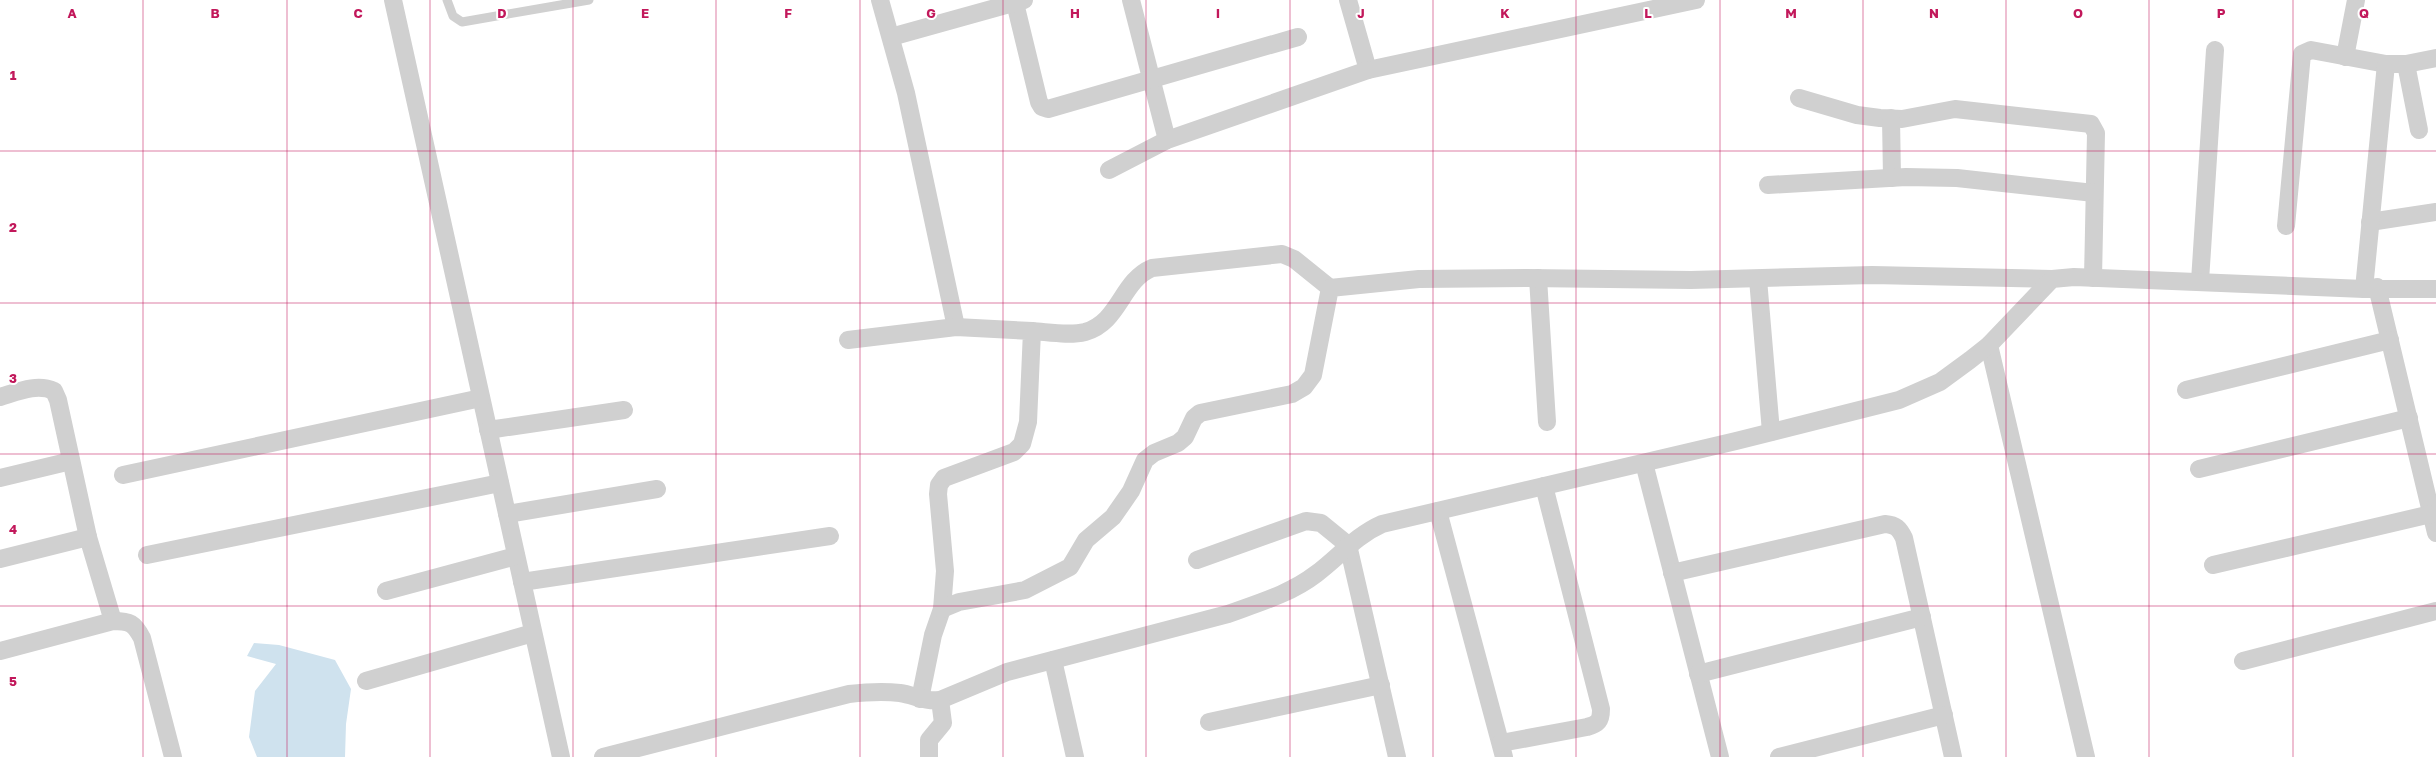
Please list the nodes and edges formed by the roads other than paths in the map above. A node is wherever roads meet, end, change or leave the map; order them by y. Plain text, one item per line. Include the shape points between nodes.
1 (393, 0) edge
2 (447, 0) edge
3 (589, 0) edge
4 (880, 0) edge
5 (1131, 0) edge
6 (1348, 0) edge
7 (1696, 0) edge
8 (2356, 0) edge
9 (1019, 1) edge
10 (551, 3) edge
11 (891, 37) junction
12 (1298, 37) dead end
13 (2215, 50) dead end
14 (2345, 57) junction
15 (2436, 58) edge
16 (2386, 64) junction
17 (2406, 64) junction
18 (1368, 70) junction
19 (1151, 78) junction
20 (1799, 98) dead end
21 (1891, 118) junction
22 (2419, 130) dead end
23 (1167, 140) junction
24 (1108, 170) dead end
25 (1892, 178) junction
26 (1768, 185) dead end
27 (2094, 193) junction
28 (2436, 212) edge
29 (2370, 222) junction
30 (2286, 226) dead end
31 (1538, 278) junction
32 (1758, 278) junction
33 (2093, 278) junction
34 (2052, 279) junction
35 (2200, 282) junction
36 (1330, 288) junction
37 (2371, 288) junction
38 (2436, 289) edge
39 (956, 327) junction
40 (1032, 331) junction
41 (848, 340) dead end
42 (2390, 340) junction
43 (1988, 345) junction
44 (2186, 390) dead end
45 (0, 397) edge
46 (481, 398) junction
47 (624, 410) dead end
48 (2409, 418) junction
49 (1547, 422) dead end
50 (488, 430) junction
51 (1771, 432) junction
52 (71, 461) junction
53 (1644, 463) junction
54 (2199, 469) dead end
55 (123, 475) dead end
56 (0, 478) edge
57 (500, 483) junction
58 (1544, 486) junction
59 (657, 489) dead end
60 (1438, 511) junction
61 (507, 514) junction
62 (2431, 514) junction
63 (2436, 533) edge
64 (830, 536) dead end
65 (88, 537) junction
66 (1348, 545) junction
67 (147, 555) dead end
68 (516, 556) junction
69 (0, 559) edge
70 (1197, 560) dead end
71 (2213, 565) dead end
72 (1672, 573) junction
73 (522, 582) junction
74 (386, 591) dead end
75 (942, 609) junction
76 (2436, 611) edge
77 (1922, 617) junction
78 (113, 621) junction
79 (533, 634) junction
80 (0, 651) edge
81 (1053, 660) junction
82 (2243, 661) dead end
83 (1698, 674) junction
84 (366, 681) dead end
85 (1381, 685) junction
86 (920, 699) junction
87 (940, 700) junction
88 (1944, 716) junction
89 (1209, 722) dead end
90 (1502, 750) edge
91 (641, 752) edge
92 (172, 757) edge
93 (561, 757) edge
94 (603, 757) edge
95 (929, 757) edge
96 (1076, 757) edge
97 (1397, 757) edge
98 (1720, 757) edge
99 (1779, 757) edge
100 (1953, 757) edge
101 (2086, 757) edge

1 - 46 street
2 - 10 lane via 453,16 462,22
3 - 10 lane
4 - 11 street
5 - 19 street
6 - 18 street
7 - 18 street
8 - 14 street
9 - 11 street
9 - 19 street via 1042,107 1056,107
11 - 39 street via 906,93
12 - 19 street
13 - 35 street
14 - 16 street
14 - 30 street via 2311,50 2302,54
15 - 17 street
16 - 17 street
16 - 29 street
17 - 22 street
18 - 23 street
19 - 23 street
20 - 21 street via 1857,115
21 - 25 street
21 - 27 street via 1902,119 1955,109 2090,124 2096,133
23 - 24 street
25 - 26 street
25 - 27 street via 1957,178
27 - 33 street
28 - 29 street
29 - 37 street
31 - 32 street
31 - 36 street via 1419,279
31 - 49 street
32 - 34 street via 1872,275
32 - 51 street
33 - 34 street
33 - 35 street
34 - 43 street
35 - 37 street
36 - 40 street via 1294,259 1282,254 1152,268 1133,280 1110,317 1099,326 1084,332
36 - 75 street via 1312,375 1304,387 1292,394 1200,413 1194,418 1185,437 1178,443 1154,453 1145,460 1131,491 1113,517 1086,540 1070,567 1025,590 959,602
37 - 38 street
37 - 42 street
39 - 40 street
39 - 41 street
40 - 75 street via 1028,422 1022,444 1014,452 944,478 939,485 945,572
42 - 44 street
42 - 48 street
43 - 51 street via 1940,382 1899,400
43 - 101 street
45 - 52 street via 35,388 46,387 54,391
46 - 50 street
46 - 55 street
47 - 50 street
48 - 54 street
48 - 62 street
50 - 57 street
51 - 53 street
52 - 56 street
52 - 65 street
53 - 58 street
53 - 72 street
57 - 61 street
57 - 67 street
58 - 60 street
58 - 90 street via 1601,709 1601,718 1597,724
59 - 61 street
60 - 66 street via 1382,524 1366,531
60 - 90 street
61 - 68 street
62 - 63 street
62 - 71 street
64 - 73 street
65 - 69 street
65 - 78 street
66 - 70 street via 1321,523 1306,521
66 - 81 street via 1316,574 1292,590 1228,614
66 - 85 street
68 - 73 street
68 - 74 street
72 - 77 street via 1885,524 1894,525 1904,538
72 - 83 street
73 - 79 street
75 - 86 street via 933,635
76 - 82 street
77 - 83 street
77 - 88 street
78 - 80 street
78 - 92 street via 135,625 142,638
79 - 84 street
79 - 93 street
81 - 87 street via 1007,672
81 - 96 street
83 - 98 street
85 - 89 street
85 - 97 street
86 - 87 street
86 - 91 street via 901,693 877,691 849,694
87 - 95 street via 943,723 929,740
88 - 99 street
88 - 100 street
91 - 94 street

